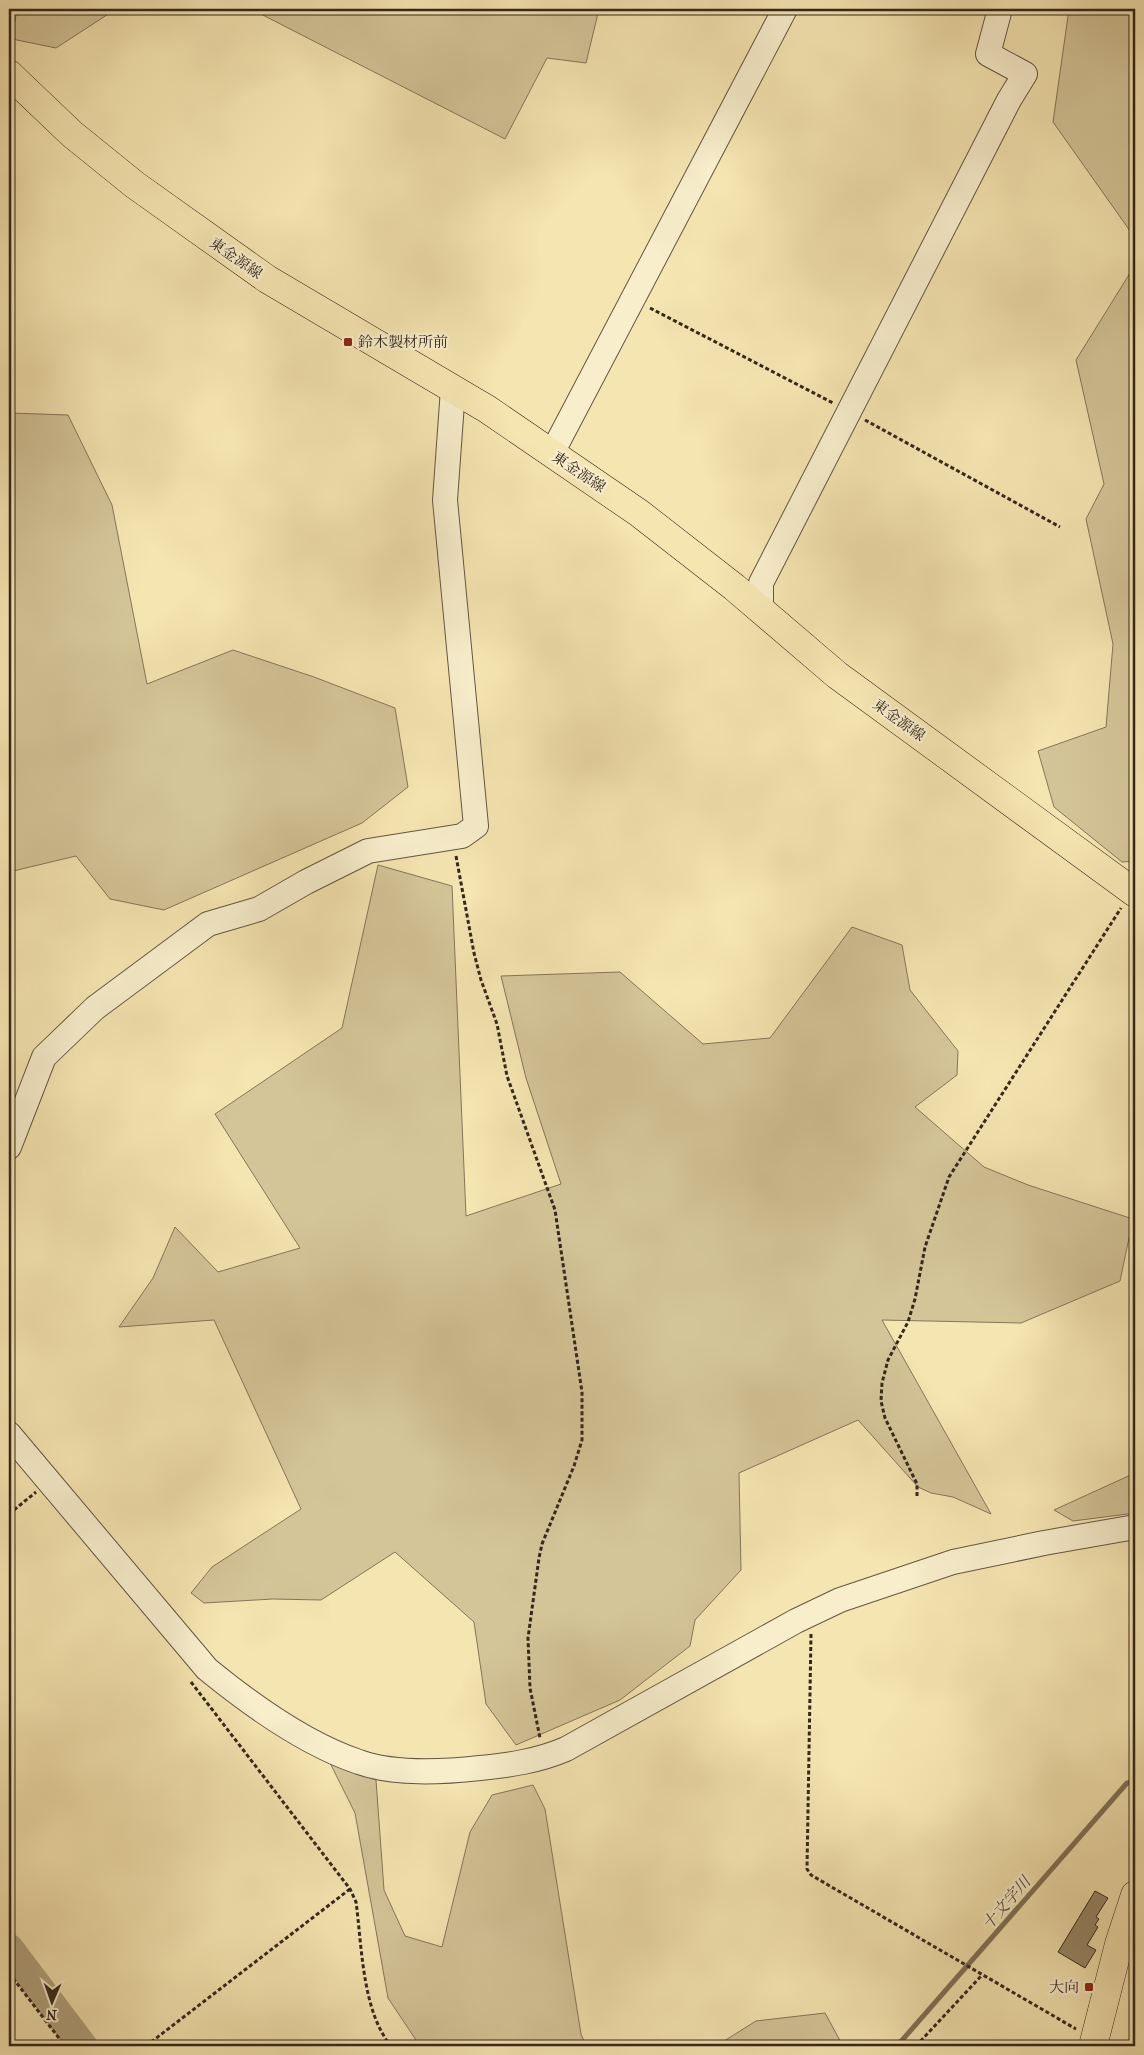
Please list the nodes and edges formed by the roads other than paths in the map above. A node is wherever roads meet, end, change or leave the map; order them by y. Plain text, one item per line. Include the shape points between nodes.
1 (785, 9) edge
2 (1000, 9) edge
3 (9, 74) edge
4 (453, 389) junction
5 (552, 453) junction
6 (761, 610) junction
7 (1133, 892) edge
8 (9, 1147) edge
9 (9, 1434) edge
10 (1135, 1528) edge
11 (1135, 1895) edge
12 (1094, 2041) edge

1 - 5 street
2 - 6 street via 988,54 1025,74 761,583
3 - 4 main road, 東金源線 via 72,134 135,185 267,279
4 - 5 main road, 東金源線
4 - 8 street via 445,500 476,826 462,836 368,851 259,909 208,924 95,1008 44,1057
5 - 6 main road, 東金源線 via 639,513
6 - 7 main road, 東金源線 via 837,675
9 - 10 street via 207,1669 236,1693 326,1748 360,1763 392,1769 452,1771 544,1759 840,1600 954,1562
11 - 12 main road

